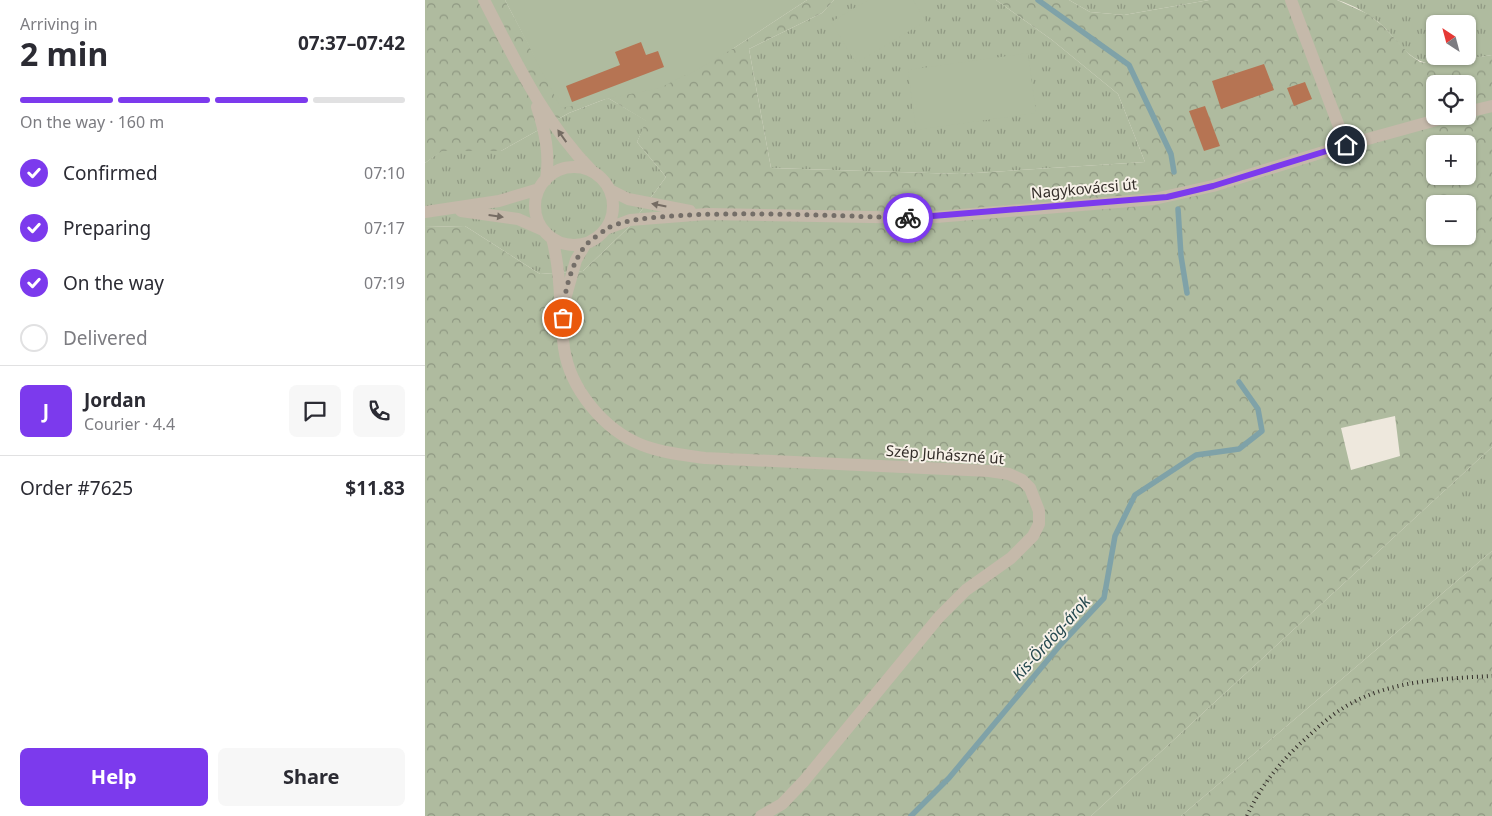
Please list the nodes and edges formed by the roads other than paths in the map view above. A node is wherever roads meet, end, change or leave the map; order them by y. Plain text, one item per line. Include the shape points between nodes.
1 (484, 0) edge
2 (1291, 0) edge
3 (533, 94) junction
4 (1492, 106) edge
5 (1476, 110) edge
6 (1426, 123) edge
7 (1346, 145) junction
8 (594, 173) junction
9 (542, 184) junction
10 (610, 190) junction
11 (448, 210) junction
12 (425, 212) edge
13 (707, 214) junction
14 (606, 229) junction
15 (548, 234) junction
16 (586, 243) junction
17 (563, 306) junction
18 (761, 816) edge

1 - 3 street
2 - 7 street
8 -> 3 street via 574,153
3 - 9 street via 545,131 549,159
4 - 5 street
6 - 7 street, Nagykovácsi út
7 - 13 street, Nagykovácsi út via 1213,186 1154,199 925,218
8 - 9 street via 576,167 564,169
8 - 10 street
9 - 11 street via 499,201
9 - 15 street via 535,205 537,218
13 -> 10 street, Nagykovácsi út via 628,199
10 - 14 street via 612,215
11 - 12 street
11 -> 15 street via 518,219
13 - 14 street, Nagykovácsi út via 631,220
14 - 16 street
15 - 16 street via 566,244
15 - 17 street, Szép Juhászné út via 558,262
16 - 17 street, Szép Juhászné út via 576,260
17 - 18 street, Szép Juhászné út via 564,350 576,384 600,416 620,433 642,445 705,458 996,472 1022,480 1035,498 1039,524 1028,542 951,604 804,781 782,804

